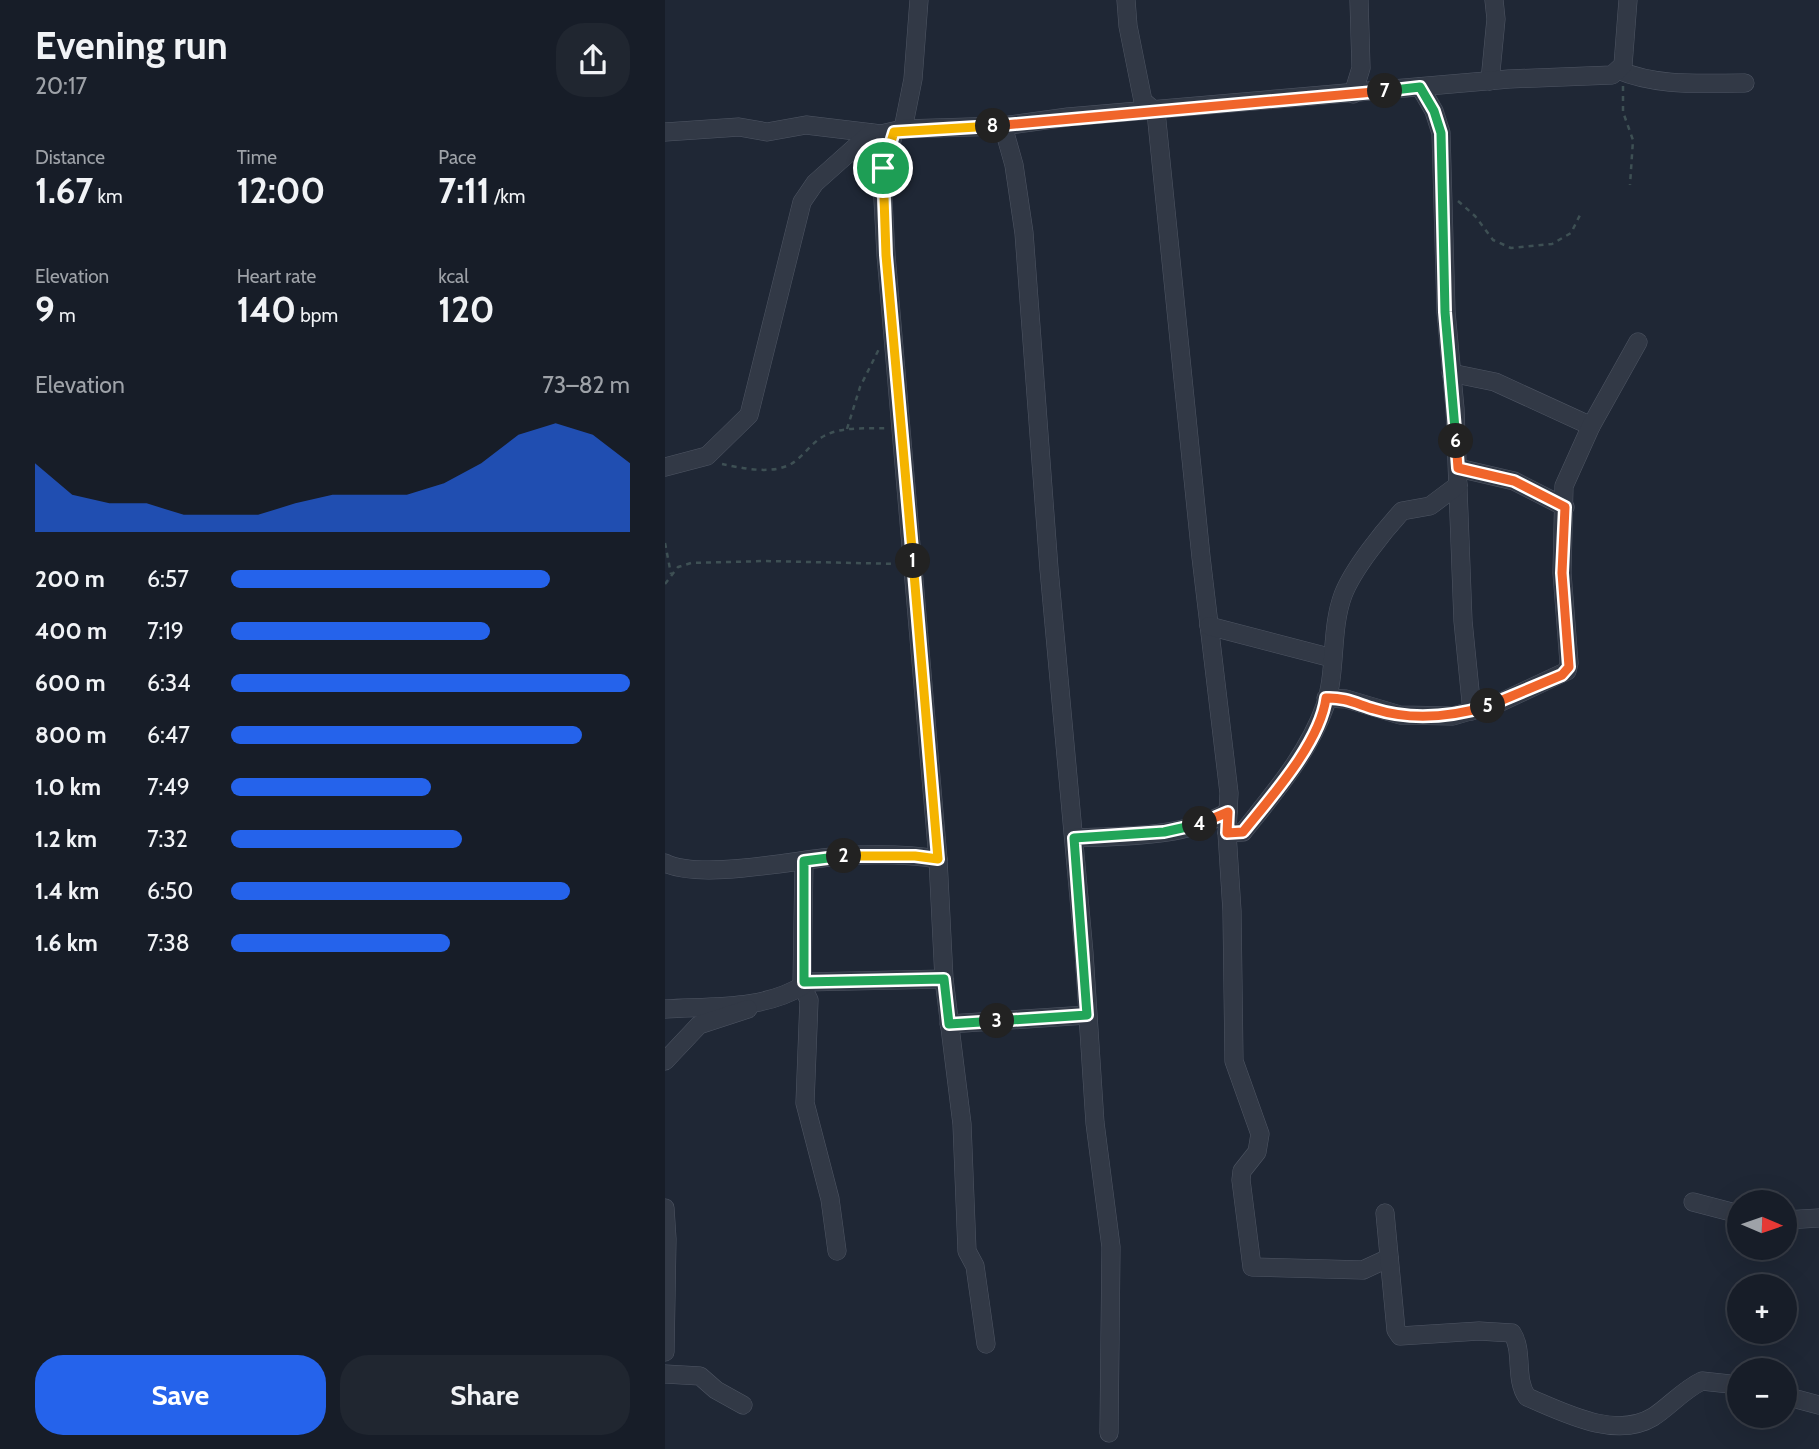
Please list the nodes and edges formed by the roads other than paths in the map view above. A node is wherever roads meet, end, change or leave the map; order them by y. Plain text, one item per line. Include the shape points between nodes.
1 (919, 0) edge
2 (1126, 0) edge
3 (1359, 0) edge
4 (1494, 0) edge
5 (1628, 0) edge
6 (1621, 71) junction
7 (1490, 81) junction
8 (1745, 83) dead end
9 (1420, 87) junction
10 (1353, 94) junction
11 (1156, 112) junction
12 (1003, 126) junction
13 (899, 131) junction
14 (665, 132) edge
15 (871, 133) junction
16 (1638, 342) dead end
17 (1451, 373) junction
18 (1591, 426) junction
19 (665, 467) edge
20 (1458, 476) junction
21 (1565, 507) junction
22 (1209, 626) junction
23 (1332, 659) junction
24 (1326, 698) junction
25 (1472, 711) junction
26 (1228, 812) junction
27 (1227, 833) junction
28 (1074, 838) junction
29 (938, 859) junction
30 (804, 861) junction
31 (665, 863) edge
32 (944, 979) junction
33 (803, 984) junction
34 (764, 1001) junction
35 (665, 1009) edge
36 (1087, 1015) junction
37 (949, 1024) junction
38 (665, 1061) edge
39 (1693, 1202) dead end
40 (665, 1208) edge
41 (1727, 1211) edge
42 (1385, 1213) dead end
43 (1819, 1218) edge
44 (1797, 1219) edge
45 (837, 1251) dead end
46 (1389, 1258) junction
47 (986, 1344) dead end
48 (665, 1352) edge
49 (665, 1374) edge
50 (1727, 1384) edge
51 (1797, 1399) edge
52 (743, 1405) dead end
53 (1819, 1405) edge
54 (1108, 1433) dead end

1 - 13 street via 913,79
2 - 11 street via 1143,101
3 - 10 street via 1361,68
4 - 7 street
5 - 6 street
6 - 7 street
6 - 8 street via 1680,83
7 - 9 street
9 - 10 street
9 - 17 street via 1438,121
10 - 11 street
11 - 12 street
11 - 22 street
12 - 13 street
12 - 28 street via 1024,233
13 - 15 street
13 - 29 street via 882,181
14 - 15 street via 739,127 767,132 806,125
15 - 19 street via 815,183 802,202 749,415 708,456
16 - 18 street
17 - 18 street via 1495,382
17 - 20 street
18 - 21 street via 1567,474
20 - 21 street via 1514,481
20 - 23 street via 1430,506 1402,512 1354,575 1343,596
20 - 25 street via 1463,621
21 - 25 street via 1562,573 1569,667 1562,675
22 - 23 street
22 - 26 street
23 - 24 street
24 - 25 street via 1346,699 1400,715 1453,716
24 - 27 street via 1311,737 1288,775 1243,832
26 - 27 street
26 - 28 street via 1164,832
27 - 46 street via 1234,1061 1261,1134 1257,1152 1242,1171 1241,1180 1252,1267 1363,1270
28 - 36 street
29 - 30 street via 841,856
29 - 32 street
30 - 31 street via 690,870
30 - 33 street
32 - 33 street
32 - 37 street
33 - 34 street via 781,998
33 - 45 street via 809,1000 805,1102 830,1199
34 - 35 street
34 - 38 street via 699,1025
36 - 37 street
36 - 54 street via 1111,1247
37 - 47 street via 962,1124 967,1251 975,1266
39 - 41 street
40 - 48 street
42 - 46 street
43 - 44 street
46 - 50 street via 1398,1335 1512,1333 1521,1388 1527,1397 1549,1406 1607,1426 1636,1424 1702,1381
49 - 52 street via 700,1376
51 - 53 street

